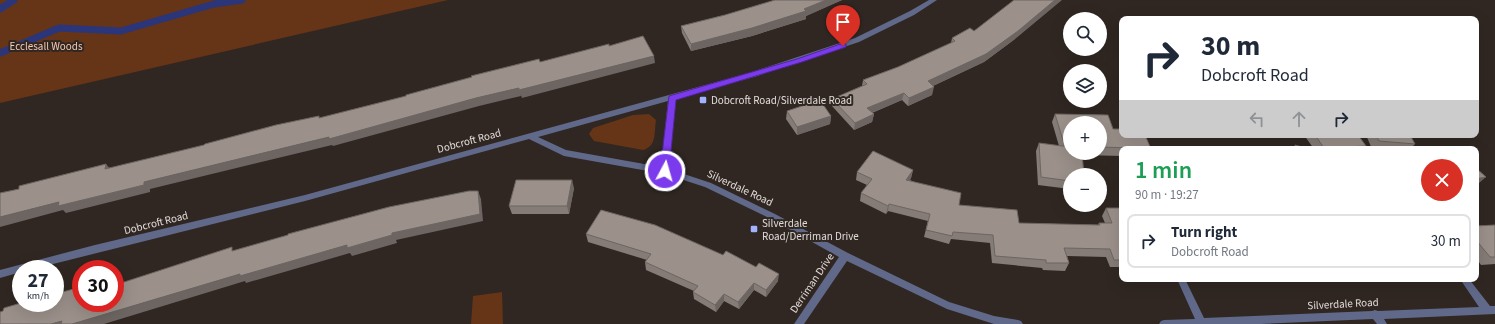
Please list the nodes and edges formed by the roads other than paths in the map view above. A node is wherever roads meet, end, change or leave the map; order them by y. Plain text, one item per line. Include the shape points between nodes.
1 (934, 0) edge
2 (672, 98) junction
3 (530, 136) junction
4 (665, 171) junction
5 (845, 256) junction
6 (0, 274) edge
7 (1182, 282) edge
8 (1467, 282) edge
9 (1491, 310) edge
10 (1376, 314) junction
11 (1201, 322) junction
12 (799, 324) edge
13 (1018, 324) edge
14 (1164, 324) edge
15 (1382, 324) edge

1 - 2 street, Dobcroft Road via 857,40 800,60
2 - 3 street, Dobcroft Road
2 - 4 street
3 - 4 street, Silverdale Road via 564,153
3 - 6 street, Dobcroft Road via 305,198
4 - 5 street, Silverdale Road via 708,185
5 - 12 street, Derriman Drive
5 - 13 street, Silverdale Road via 947,305 994,320
7 - 11 street
8 - 9 street, Silverdale Road
9 - 10 street, Silverdale Road
10 - 11 street, Silverdale Road
10 - 15 street
11 - 14 street, Silverdale Road

